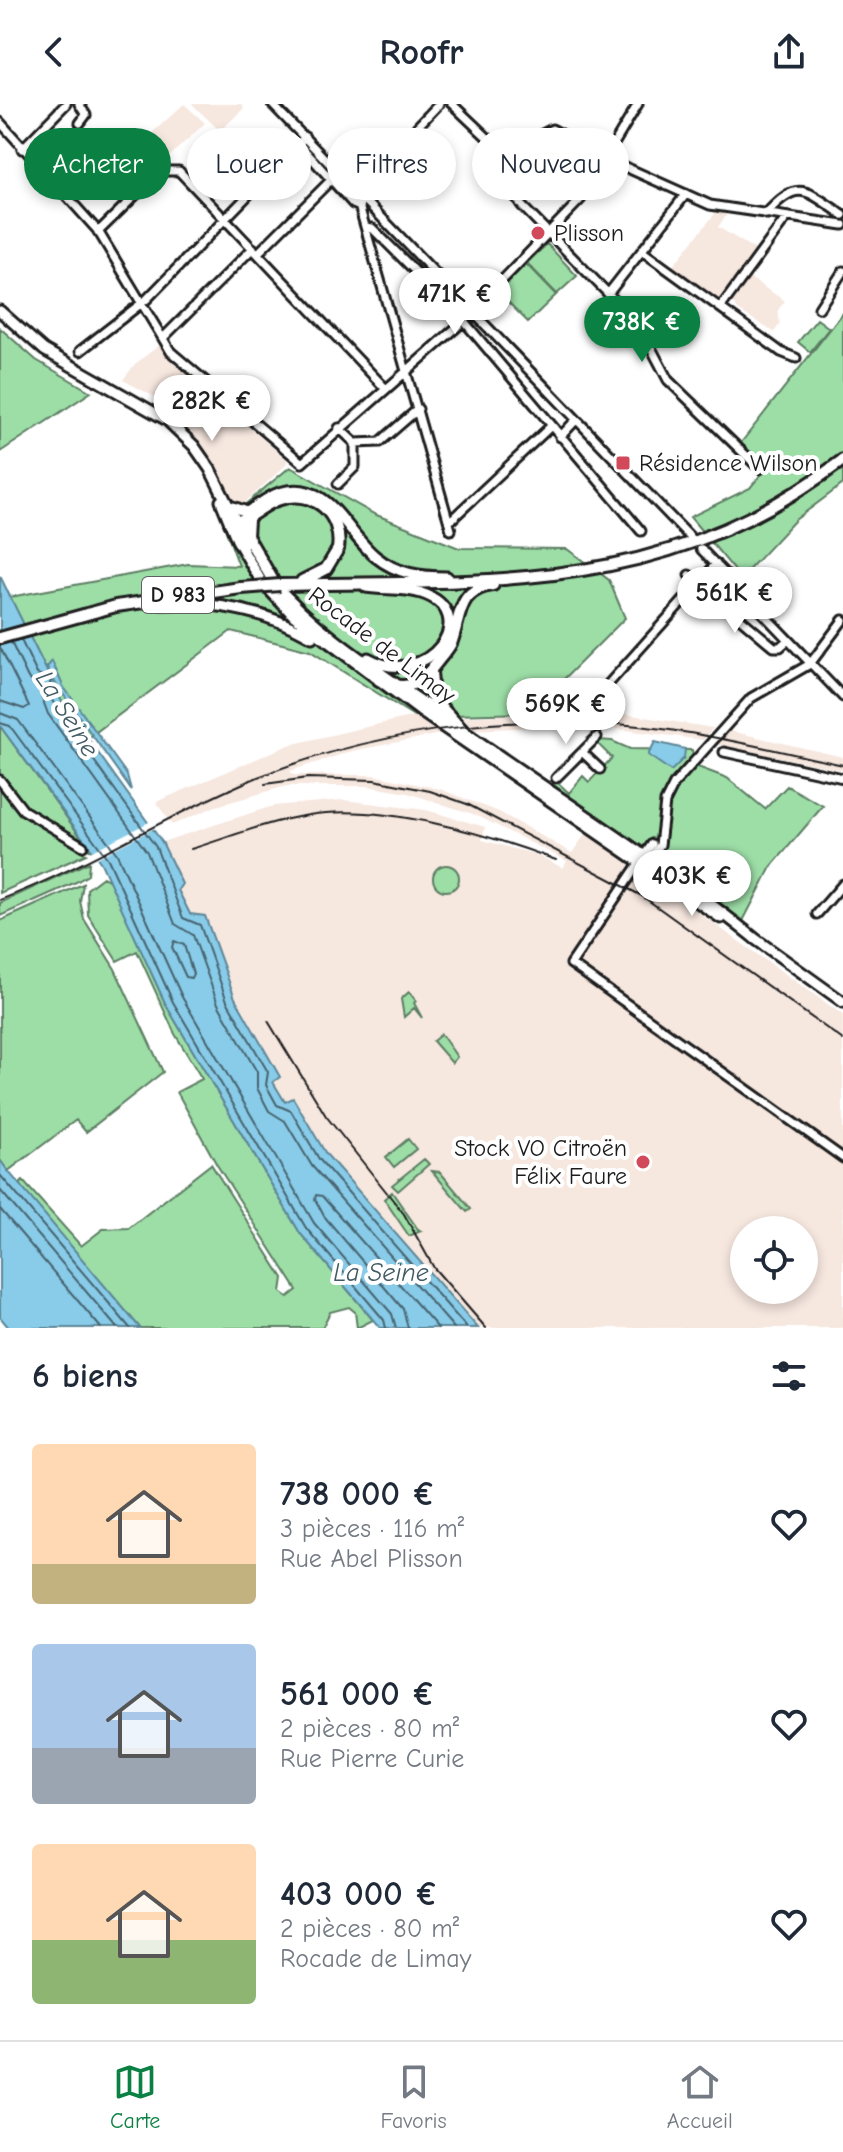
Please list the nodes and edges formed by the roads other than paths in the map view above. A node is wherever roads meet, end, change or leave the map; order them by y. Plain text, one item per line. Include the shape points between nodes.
1 (66, 104) edge
2 (79, 104) edge
3 (272, 104) edge
4 (439, 104) edge
5 (452, 104) edge
6 (638, 104) edge
7 (0, 122) edge
8 (80, 123) dead end
9 (291, 128) edge
10 (417, 128) edge
11 (477, 128) edge
12 (625, 128) edge
13 (22, 149) junction
14 (311, 149) edge
15 (311, 153) edge
16 (629, 167) edge
17 (327, 175) edge
18 (327, 184) edge
19 (686, 194) junction
20 (245, 200) edge
21 (356, 200) edge
22 (520, 200) edge
23 (580, 200) edge
24 (360, 203) junction
25 (766, 214) junction
26 (843, 215) edge
27 (787, 217) junction
28 (226, 219) junction
29 (843, 225) edge
30 (366, 227) junction
31 (98, 232) junction
32 (548, 234) junction
33 (256, 250) junction
34 (642, 251) junction
35 (843, 271) edge
36 (608, 294) junction
37 (142, 302) junction
38 (721, 307) junction
39 (819, 308) dead end
40 (0, 311) edge
41 (473, 311) junction
42 (463, 321) junction
43 (163, 338) junction
44 (80, 351) dead end
45 (796, 358) dead end
46 (526, 367) junction
47 (407, 371) junction
48 (512, 381) junction
49 (384, 387) junction
50 (418, 409) junction
51 (158, 415) junction
52 (576, 420) junction
53 (551, 426) junction
54 (339, 428) junction
55 (560, 437) junction
56 (355, 443) junction
57 (843, 460) edge
58 (760, 469) dead end
59 (338, 484) dead end
60 (238, 521) junction
61 (641, 531) dead end
62 (689, 536) dead end
63 (701, 549) dead end
64 (716, 564) junction
65 (689, 575) dead end
66 (526, 579) junction
67 (487, 580) junction
68 (278, 583) junction
69 (349, 585) junction
70 (698, 585) junction
71 (116, 606) junction
72 (843, 620) edge
73 (331, 636) junction
74 (0, 638) edge
75 (788, 640) junction
76 (810, 664) junction
77 (363, 668) junction
78 (431, 671) junction
79 (379, 680) junction
80 (403, 688) junction
81 (843, 697) edge
82 (586, 701) dead end
83 (465, 733) junction
84 (597, 737) dead end
85 (582, 752) junction
86 (724, 752) dead end
87 (600, 769) dead end
88 (556, 778) dead end
89 (843, 778) edge
90 (0, 780) edge
91 (656, 842) junction
92 (83, 846) dead end
93 (635, 848) junction
94 (646, 860) junction
95 (843, 884) edge
96 (817, 914) dead end
97 (843, 1002) edge
98 (843, 1158) edge

1 - 13 street
2 - 8 street via 86,115
3 - 9 street
4 - 10 street
5 - 11 street
6 - 12 street
7 - 13 street
13 - 31 street
14 - 24 street via 356,188
15 - 17 street
16 - 19 street
18 - 33 street
19 - 25 street via 710,205
19 - 34 street
20 - 28 street
21 - 24 street
22 - 32 street
23 - 32 street
24 - 30 street
24 - 41 street via 373,206
25 - 26 street via 785,192 794,190
25 - 27 street
27 - 29 street
27 - 38 street
28 - 31 street via 179,171 160,171
28 - 33 street
28 - 37 street
30 - 42 street
30 - 47 street
31 - 37 street
32 - 36 street
32 - 41 street
33 - 43 street
33 - 49 street
34 - 36 street
34 - 38 street
35 - 39 street
36 - 58 street via 639,325 668,380
37 - 43 street
37 - 44 street
38 - 45 street
40 - 51 main road, Rocade de Limay via 44,350
41 - 42 street
41 - 46 street
42 - 47 street
42 - 48 street
43 - 54 street via 177,358 293,458 303,463
46 - 48 street
46 - 52 street
47 - 49 street
47 - 50 street
48 - 53 street
49 - 54 street
50 - 53 street via 450,526
50 - 56 street via 380,442
51 - 60 main road, Rocade de Limay
51 - 60 main road, Rocade de Limay via 194,446
52 - 55 street
52 - 62 street
53 - 55 street
54 - 56 street
55 - 61 street
56 - 59 street via 355,467
57 - 66 main road, D 983 via 768,510 710,537 631,562
60 - 67 main road via 276,494 310,493 328,502 370,552 391,567 414,575
60 - 68 main road
60 - 68 main road via 291,497 316,501 333,516 339,542 335,559 319,575
60 - 77 main road, Rocade de Limay via 273,597
63 - 64 street
64 - 70 street
64 - 75 street
65 - 70 street
66 - 67 main road, D 983
66 - 78 main road via 482,586 467,595 450,647
67 - 69 main road, D 983
68 - 69 main road, D 983
68 - 71 main road, D 983, bridge
68 - 73 main road, Rocade de Limay
69 - 73 main road via 428,596 446,615 446,639 423,661 393,666 377,663
70 - 75 street via 774,647
70 - 82 street via 603,690
71 - 74 main road, D 983
71 - 77 main road via 188,602 251,611 296,628
72 - 76 street
73 - 80 main road, Rocade de Limay
75 - 76 street
76 - 81 street
76 - 91 street via 751,698 674,784
77 - 79 main road, Rocade de Limay
78 - 80 main road via 419,684
78 - 83 main road via 433,698
79 - 80 main road
79 - 94 main road, Rocade de Limay
80 - 83 main road, Rocade de Limay
83 - 93 main road, Rocade de Limay
84 - 85 street
85 - 87 street
85 - 88 street
86 - 89 street
90 - 92 street via 23,810
91 - 93 street
91 - 94 street
93 - 94 main road, Rocade de Limay
94 - 97 main road, Rocade de Limay
94 - 98 street via 571,964
95 - 96 street

